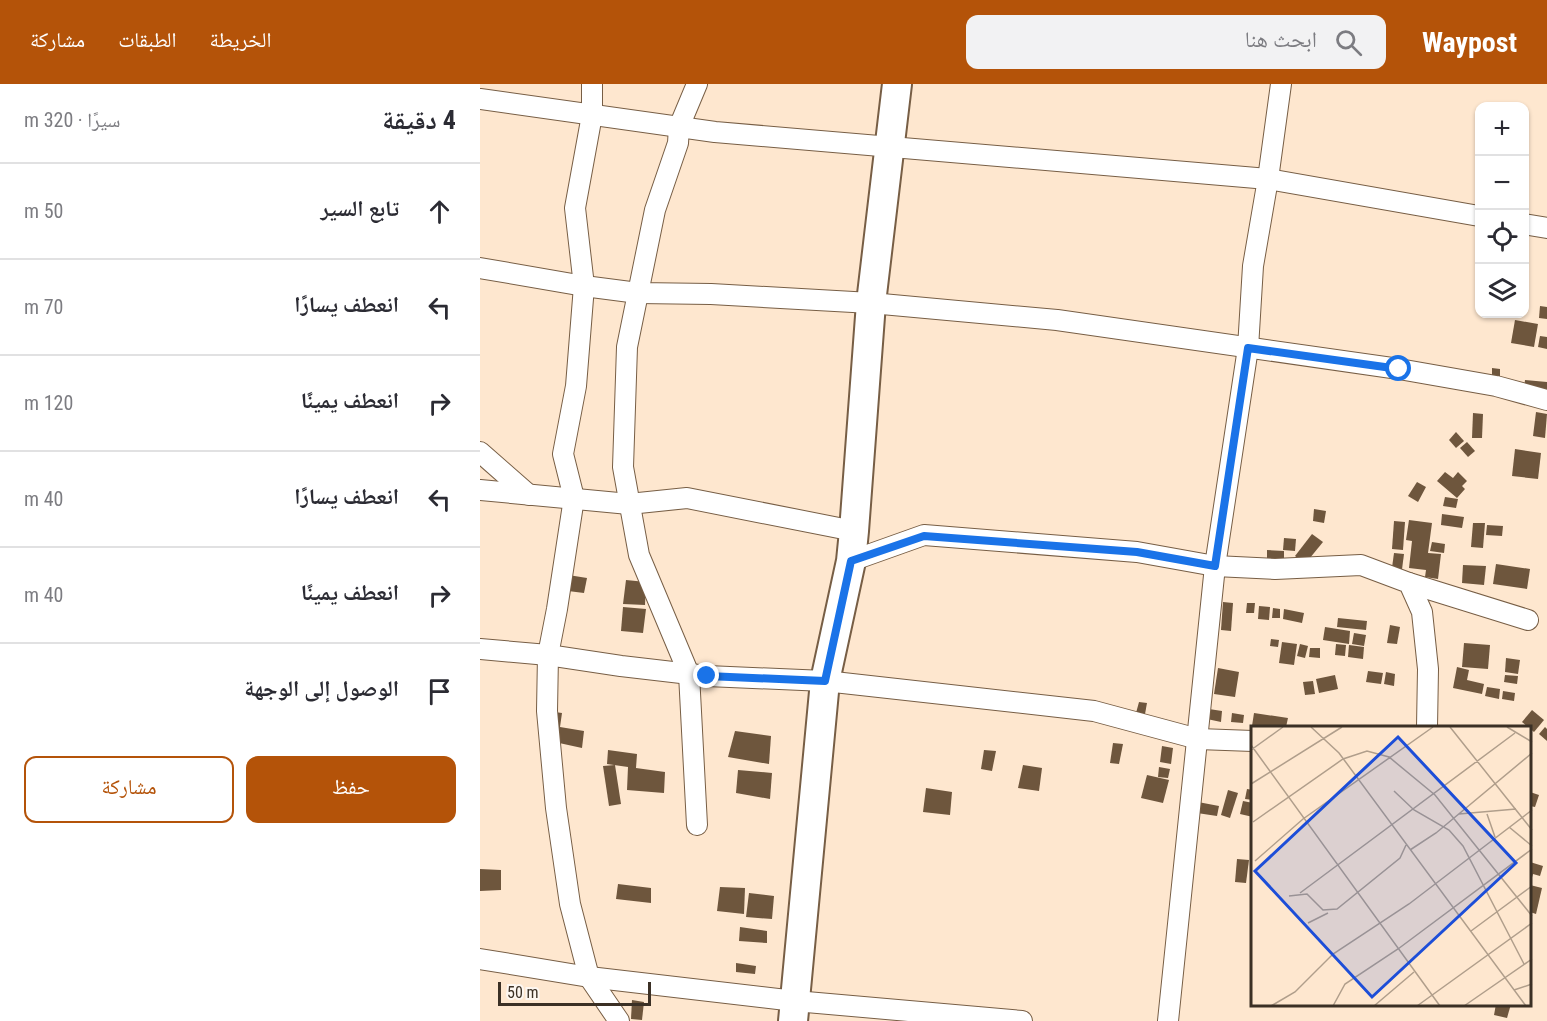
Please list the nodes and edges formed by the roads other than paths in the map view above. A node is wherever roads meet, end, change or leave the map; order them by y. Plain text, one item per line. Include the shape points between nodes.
1 (592, 84) edge
2 (697, 84) edge
3 (897, 84) edge
4 (1281, 84) edge
5 (480, 99) edge
6 (592, 115) junction
7 (679, 127) junction
8 (890, 146) junction
9 (1269, 179) junction
10 (1475, 215) edge
11 (1529, 225) edge
12 (1547, 228) edge
13 (480, 268) edge
14 (584, 286) junction
15 (638, 293) junction
16 (871, 303) junction
17 (1248, 348) junction
18 (1547, 400) edge
19 (480, 452) edge
20 (480, 490) edge
21 (529, 495) junction
22 (574, 498) junction
23 (629, 504) junction
24 (855, 531) junction
25 (851, 561) junction
26 (1215, 566) junction
27 (1409, 583) junction
28 (1528, 620) dead end
29 (480, 649) edge
30 (548, 654) junction
31 (689, 674) junction
32 (825, 681) junction
33 (1427, 726) edge
34 (1198, 739) junction
35 (1251, 741) edge
36 (697, 825) dead end
37 (480, 959) edge
38 (589, 977) junction
39 (794, 1011) edge
40 (619, 1021) edge
41 (1022, 1021) edge
42 (1168, 1021) edge

1 - 6 street
2 - 7 street
3 - 8 main road
4 - 9 street
5 - 6 street
6 - 7 street
6 - 14 street via 576,208
7 - 8 street
7 - 15 street via 678,143 655,210
8 - 9 street
8 - 16 main road
9 - 10 street
9 - 17 street via 1254,266
11 - 12 street
13 - 14 street
14 - 15 street
14 - 22 street via 576,386 563,454
15 - 16 street
15 - 23 street via 627,347 622,467
16 - 17 street via 1057,320
16 - 24 main road
17 - 18 street via 1399,369 1496,386
17 - 26 street
19 - 21 street
20 - 21 street
21 - 22 street
22 - 23 street
22 - 30 street
23 - 24 street via 687,498
23 - 31 street via 639,555
24 - 25 main road
25 - 26 street via 924,536 1137,552
25 - 32 main road
26 - 27 street via 1275,569 1361,565
26 - 34 street
27 - 28 street
27 - 33 street via 1422,612 1428,669
29 - 30 street
30 - 31 street
30 - 38 street via 547,711 556,808 570,904
31 - 32 street
31 - 36 street
32 - 34 street via 1094,711
32 - 39 main road
34 - 35 street
34 - 42 street
37 - 38 street
38 - 39 street
38 - 40 street
39 - 41 street

